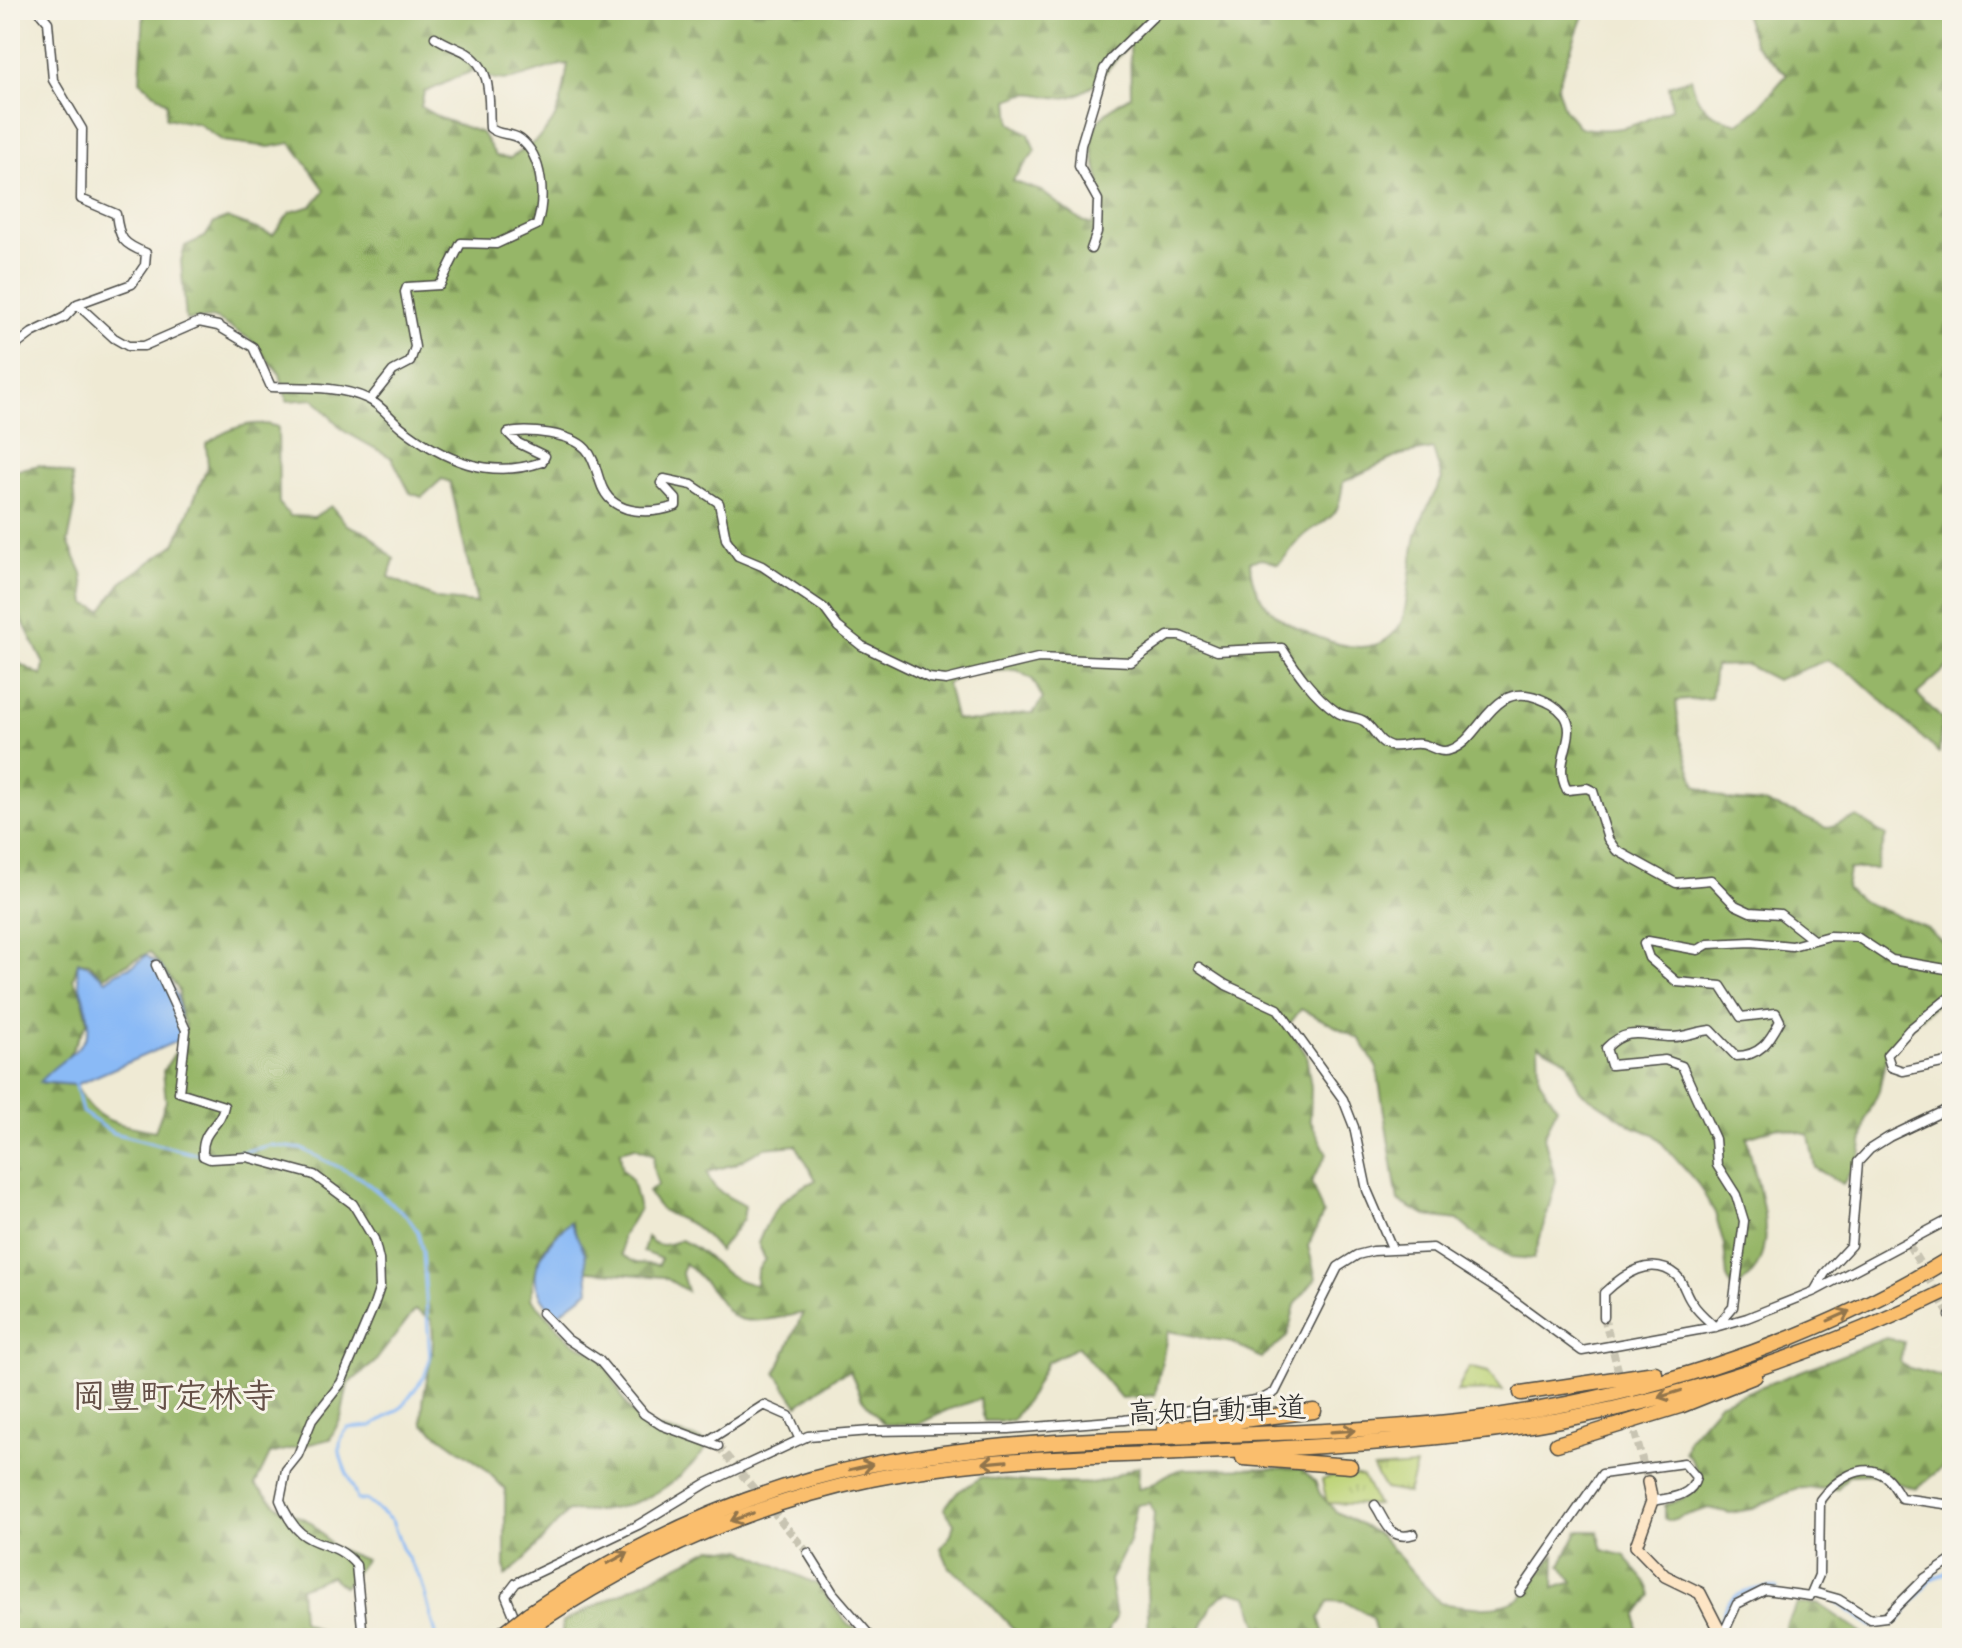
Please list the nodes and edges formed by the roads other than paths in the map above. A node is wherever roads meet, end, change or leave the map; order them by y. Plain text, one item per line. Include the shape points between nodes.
1 (38, 10) edge
2 (1160, 10) edge
3 (435, 37) dead end
4 (1091, 249) dead end
5 (77, 304) junction
6 (10, 350) edge
7 (370, 400) junction
8 (1812, 939) junction
9 (156, 965) dead end
10 (1199, 967) dead end
11 (1952, 970) edge
12 (1952, 995) edge
13 (1952, 1061) edge
14 (1952, 1107) edge
15 (1952, 1218) edge
16 (1392, 1248) junction
17 (1952, 1257) edge
18 (1952, 1288) edge
19 (1815, 1291) junction
20 (542, 1313) dead end
21 (1604, 1317) tunnel mouth
22 (1715, 1327) junction
23 (1805, 1332) junction
24 (1825, 1344) junction
25 (1521, 1393) dead end
26 (1314, 1411) dead end
27 (800, 1440) junction
28 (1557, 1444) dead end
29 (1048, 1451) junction
30 (1350, 1466) dead end
31 (1648, 1482) tunnel mouth
32 (1652, 1501) junction
33 (1375, 1505) dead end
34 (1952, 1505) edge
35 (1414, 1534) dead end
36 (808, 1553) tunnel mouth
37 (1952, 1560) edge
38 (1520, 1592) dead end
39 (1812, 1593) junction
40 (530, 1626) edge
41 (1720, 1630) edge
42 (363, 1638) edge
43 (497, 1638) edge
44 (517, 1638) edge
45 (872, 1638) edge

1 - 5 street via 48,22 53,80 82,129 81,199 116,214 119,238 146,253 145,265 132,284
2 - 4 street via 1104,69 1081,145 1079,166 1098,200
3 - 7 street via 482,66 490,128 525,146 542,183 541,213 537,225 496,244 461,243 440,285 407,287 415,347 410,362 393,371
5 - 6 street
5 - 7 street via 128,346 144,346 206,322 253,347 271,387 325,388
7 - 8 street via 442,455 488,471 542,462 545,456 518,443 510,432 580,444 611,502 628,510 676,506 661,483 664,479 704,491 719,503 726,539 738,556 824,608 862,646 929,678 946,680 1038,658 1131,662 1168,636 1217,651 1282,648 1310,689 1339,714 1363,720 1393,746 1423,744 1438,750 1461,744 1505,700 1531,695 1563,714 1568,740 1559,774 1567,790 1593,791 1616,850 1676,883 1711,880 1735,905 1780,914
8 - 11 street via 1857,937 1892,960
8 - 22 street via 1792,946 1752,942 1708,944 1698,950 1648,941 1643,949 1649,958 1677,982 1712,983 1730,996 1741,1017 1776,1013 1780,1021 1768,1043 1747,1057 1736,1056 1711,1030 1666,1037 1625,1033 1606,1048 1611,1065 1665,1060 1682,1066 1715,1139 1717,1165 1741,1205 1745,1237 1733,1307
9 - 42 street via 186,1030 179,1092 224,1106 203,1137 206,1159 247,1157 314,1175 353,1204 374,1239 380,1287 374,1305 341,1383 312,1420 286,1470 280,1500 299,1533 340,1551 356,1565
10 - 16 street via 1278,1009 1343,1099 1367,1190
12 - 13 street via 1887,1055 1891,1067 1903,1071
14 - 19 street via 1889,1137 1858,1162 1851,1245
15 - 19 street
16 - 22 street via 1433,1248 1582,1351
16 - 27 street via 1357,1255 1338,1267 1275,1392 1262,1399 1124,1420 828,1433
23 -> 17 highway, 高知自動車道
18 - 24 highway, 高知自動車道
19 - 22 street
20 - 27 street via 567,1339 599,1360 644,1414 661,1425 714,1443 764,1405 789,1416
21 - 22 street via 1604,1293 1619,1279 1642,1267 1661,1268 1678,1277 1692,1304
23 - 25 highway via 1649,1375
29 -> 23 highway, 高知自動車道 via 1523,1412 1730,1361
24 - 28 highway via 1680,1406
24 -> 29 highway, 高知自動車道 via 1654,1399 1525,1427 1340,1445
26 - 29 highway
27 - 40 street via 516,1583 506,1603
29 - 30 highway
29 - 40 highway, 高知自動車道 via 927,1455 866,1466 751,1499 642,1545
31 - 32 street
32 - 38 street via 1688,1492 1696,1477 1684,1463 1602,1474
32 - 41 street via 1636,1546 1665,1576 1700,1593
33 - 35 street via 1391,1532
34 - 39 street via 1901,1498 1877,1473 1855,1472 1838,1480 1820,1500 1819,1575
36 - 45 street via 833,1593
37 - 39 street via 1925,1578 1886,1617 1870,1619 1838,1599
39 - 41 street via 1765,1590 1737,1604
40 - 43 highway, 高知自動車道, bridge
40 - 44 highway, 高知自動車道, bridge

